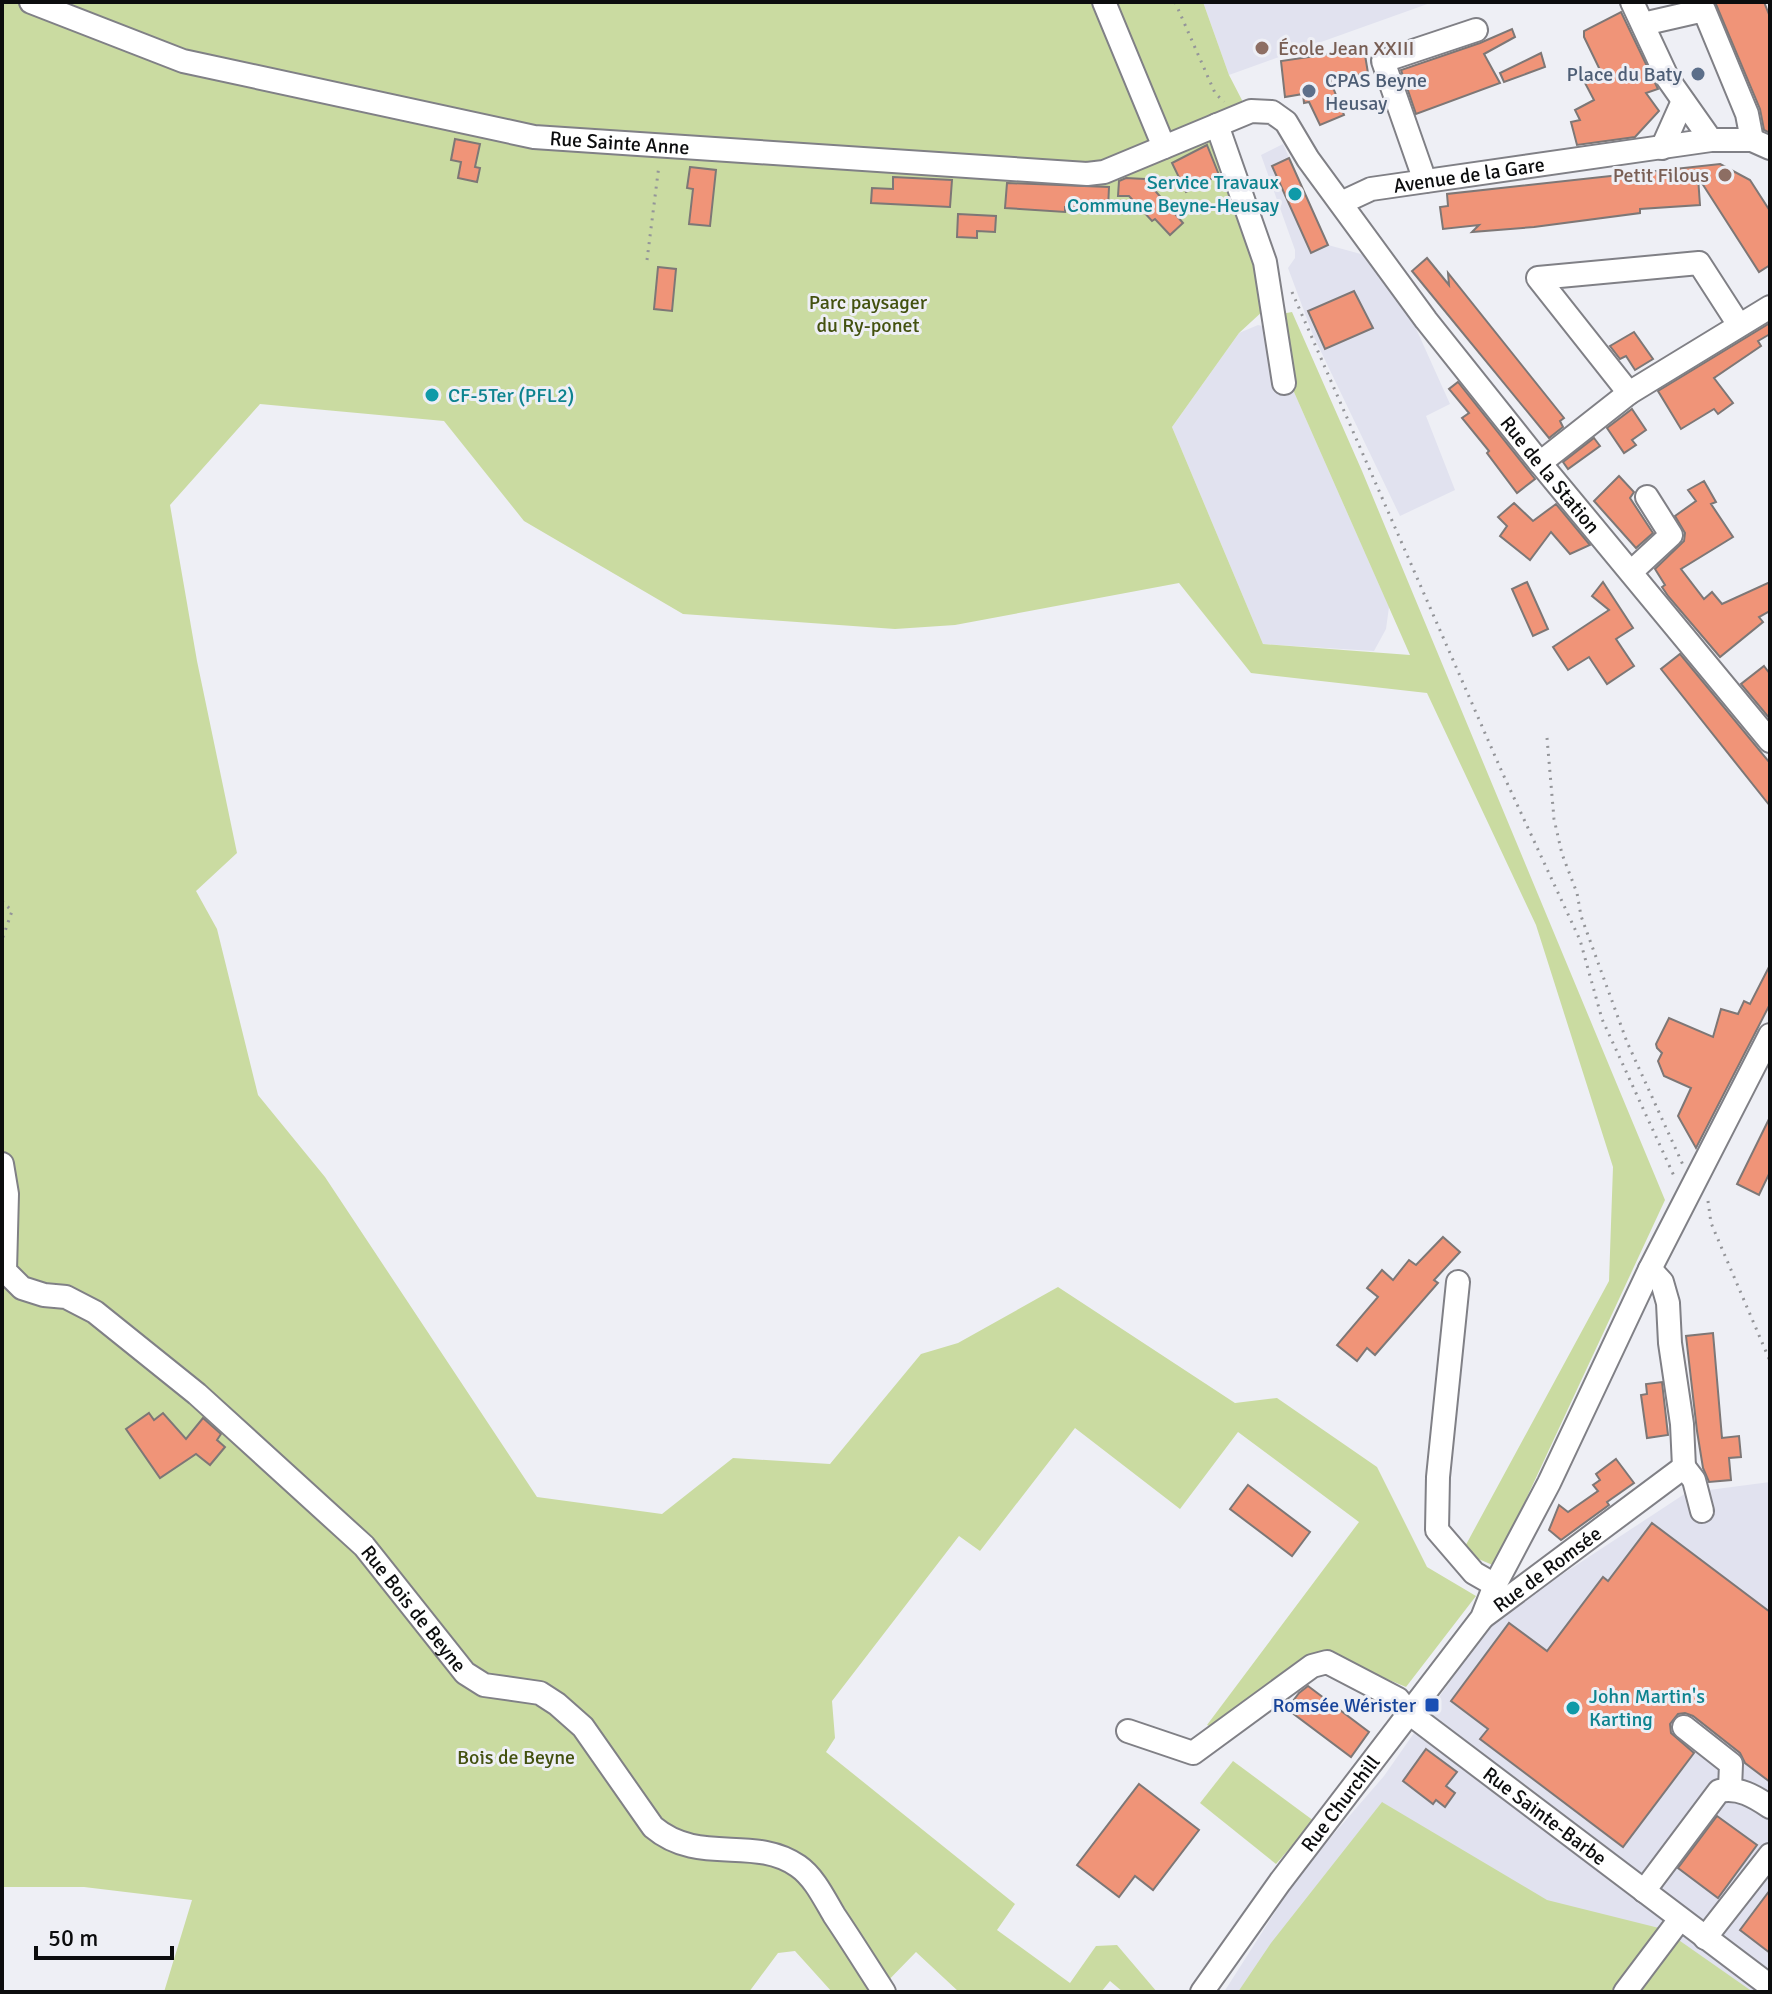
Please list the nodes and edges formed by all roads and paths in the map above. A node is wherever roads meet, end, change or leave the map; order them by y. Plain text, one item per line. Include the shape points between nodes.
1 (31, 2) edge
2 (1104, 2) edge
3 (1175, 2) edge
4 (1632, 2) edge
5 (1706, 6) edge
6 (1643, 24) junction
7 (1476, 30) dead end
8 (1213, 88) dead end
9 (1683, 101) junction
10 (1217, 125) junction
11 (1711, 140) junction
12 (1761, 144) edge
13 (661, 146) junction
14 (1164, 147) junction
15 (1662, 148) junction
16 (1425, 181) junction
17 (1341, 203) junction
18 (647, 260) dead end
19 (1288, 284) dead end
20 (1770, 307) edge
21 (1739, 325) junction
22 (1284, 383) dead end
23 (1629, 393) junction
24 (1540, 463) junction
25 (1647, 497) dead end
26 (1631, 572) junction
27 (1547, 738) dead end
28 (1770, 741) edge
29 (2, 901) edge
30 (2, 940) edge
31 (1770, 1035) edge
32 (2, 1164) edge
33 (1672, 1169) dead end
34 (1698, 1177) junction
35 (1711, 1223) dead end
36 (1650, 1269) junction
37 (1458, 1282) dead end
38 (1770, 1361) edge
39 (1684, 1467) junction
40 (1702, 1511) dead end
41 (1495, 1585) junction
42 (1482, 1618) junction
43 (1409, 1713) junction
44 (1684, 1727) dead end
45 (1128, 1731) dead end
46 (1730, 1789) junction
47 (1770, 1807) edge
48 (1770, 1855) edge
49 (1644, 1891) junction
50 (1680, 1919) junction
51 (1705, 1938) junction
52 (1770, 1986) edge
53 (884, 1992) edge
54 (1202, 1992) edge
55 (1625, 1992) edge

1 - 13 street, Rue Sainte Anne via 183,61 534,137
2 - 14 street
3 - 8 path
4 - 6 street
5 - 6 street
5 - 12 street
6 - 9 street
7 - 16 street via 1383,61
9 - 11 street
9 - 15 street
10 - 14 street, Rue Sainte Anne
10 - 17 street via 1251,111 1272,112 1286,122
10 - 22 street via 1265,262
11 - 12 street, Avenue de la Gare
11 - 15 street, Avenue de la Gare
13 - 14 street, Rue Sainte Anne via 1087,174
13 - 18 path
15 - 16 street, Avenue de la Gare
16 - 17 street, Avenue de la Gare via 1371,189
17 - 24 street, Rue de la Station
19 - 33 path via 1580,940 1602,1019
20 - 21 street
21 - 23 street
21 - 23 street via 1699,263 1538,278
23 - 24 street
24 - 26 street, Rue de la Station
25 - 26 street via 1671,535
26 - 28 street, Rue de la Station
27 - 34 path via 1554,819 1581,916 1627,1042 1681,1164
29 - 30 path via 12,911
31 - 34 street, Rue de Romsée
32 - 53 street, Rue Bois de Beyne via 7,1194 5,1271 22,1288 66,1297 95,1312 197,1394 364,1546 465,1673 484,1685 540,1693 583,1727 667,1840 688,1847 768,1853 798,1866
34 - 36 street, Rue de Romsée
35 - 38 path
36 - 39 street via 1662,1282 1668,1303
36 - 41 street, Rue de Romsée
37 - 41 street via 1437,1530 1474,1573
39 - 40 street via 1694,1480
39 - 42 street, Rue de Romsée
41 - 42 street, Rue de Romsée
42 - 43 street, Rue Churchill
43 - 45 street, Rue Sainte-Barbe via 1398,1699 1327,1662 1312,1666 1193,1753
43 - 49 street, Rue Sainte-Barbe
43 - 54 street, Rue Churchill
44 - 46 street via 1731,1764
46 - 47 street
46 - 49 street via 1719,1791
48 - 51 street
49 - 50 street, Rue Sainte-Barbe
50 - 51 street, Rue Sainte-Barbe
50 - 55 street
51 - 52 street, Rue Sainte-Barbe

